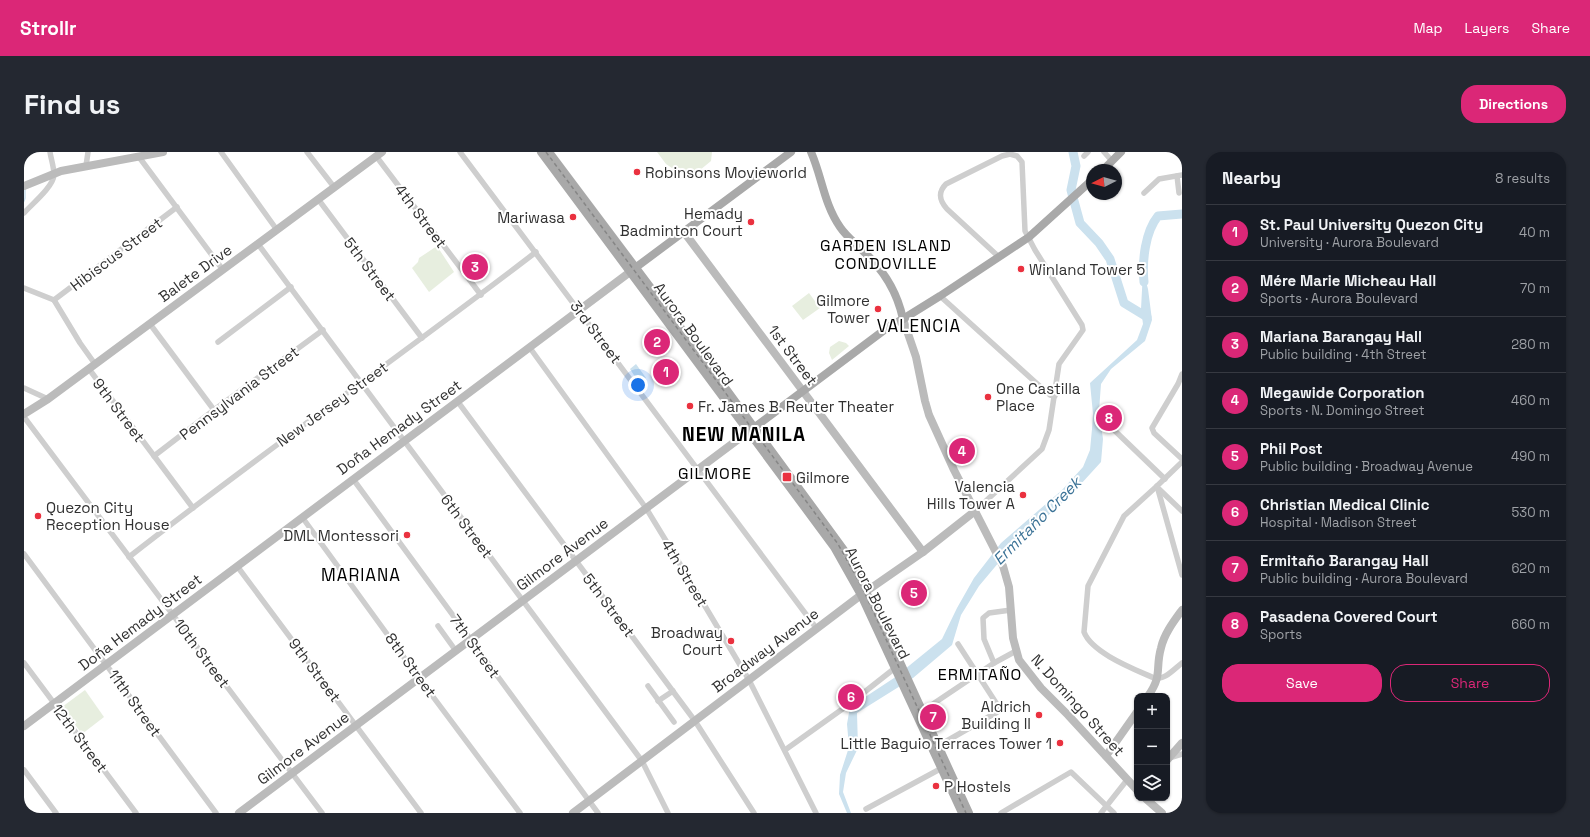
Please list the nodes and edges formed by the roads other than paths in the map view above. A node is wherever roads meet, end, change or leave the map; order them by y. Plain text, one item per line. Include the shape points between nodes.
1 (50, 152) edge
2 (88, 152) edge
3 (163, 152) edge
4 (221, 152) edge
5 (307, 152) edge
6 (460, 152) edge
7 (540, 152) edge
8 (549, 152) edge
9 (791, 152) edge
10 (811, 152) edge
11 (1104, 152) edge
12 (379, 154) edge
13 (1115, 155) edge
14 (139, 157) junction
15 (1108, 164) edge
16 (86, 166) junction
17 (54, 173) junction
18 (1180, 176) edge
19 (26, 185) edge
20 (1086, 186) edge
21 (334, 188) junction
22 (1144, 193) dead end
23 (1179, 193) dead end
24 (318, 199) junction
25 (177, 207) junction
26 (24, 213) edge
27 (277, 230) junction
28 (684, 232) junction
29 (1029, 237) junction
30 (258, 244) junction
31 (536, 252) junction
32 (1000, 257) junction
33 (223, 270) junction
34 (633, 270) junction
35 (291, 287) junction
36 (24, 288) edge
37 (481, 295) junction
38 (940, 296) junction
39 (54, 300) junction
40 (580, 311) junction
41 (903, 319) junction
42 (150, 324) junction
43 (323, 330) junction
44 (422, 338) junction
45 (218, 342) dead end
46 (530, 348) junction
47 (92, 366) junction
48 (1182, 374) edge
49 (361, 383) junction
50 (24, 388) edge
51 (802, 391) junction
52 (1055, 396) junction
53 (48, 399) junction
54 (458, 402) junction
55 (214, 410) junction
56 (24, 415) edge
57 (751, 429) junction
58 (1113, 429) dead end
59 (404, 441) junction
60 (154, 456) junction
61 (1182, 461) edge
62 (697, 470) junction
63 (353, 479) junction
64 (1164, 479) junction
65 (1158, 487) junction
66 (193, 508) junction
67 (646, 508) junction
68 (975, 511) junction
69 (1182, 511) edge
70 (302, 517) junction
71 (923, 552) junction
72 (24, 554) edge
73 (129, 557) junction
74 (576, 560) junction
75 (237, 566) junction
76 (1182, 574) edge
77 (864, 593) junction
78 (523, 601) junction
79 (1012, 610) junction
80 (1182, 610) edge
81 (172, 614) junction
82 (438, 626) dead end
83 (817, 629) junction
84 (470, 639) junction
85 (958, 644) dead end
86 (456, 650) junction
87 (1016, 651) junction
88 (994, 663) junction
89 (1182, 663) edge
90 (24, 664) edge
91 (106, 664) junction
92 (899, 670) junction
93 (978, 674) junction
94 (419, 678) junction
95 (1158, 679) junction
96 (749, 680) junction
97 (648, 686) dead end
98 (673, 691) junction
99 (1150, 693) edge
100 (658, 701) junction
101 (54, 703) junction
102 (919, 713) junction
103 (1134, 716) edge
104 (696, 721) junction
105 (674, 722) dead end
106 (356, 725) junction
107 (24, 726) edge
108 (1182, 743) edge
109 (938, 746) junction
110 (785, 750) junction
111 (1182, 754) edge
112 (1106, 756) junction
113 (1170, 757) edge
114 (1170, 758) edge
115 (642, 761) junction
116 (942, 768) junction
117 (24, 770) edge
118 (292, 773) junction
119 (1128, 780) junction
120 (1134, 787) edge
121 (956, 792) junction
122 (590, 801) junction
123 (1148, 801) edge
124 (1107, 806) junction
125 (866, 809) dead end
126 (1182, 810) edge
127 (56, 813) edge
128 (136, 813) edge
129 (216, 813) edge
130 (239, 813) edge
131 (322, 813) edge
132 (422, 813) edge
133 (520, 813) edge
134 (573, 813) edge
135 (598, 813) edge
136 (668, 813) edge
137 (754, 813) edge
138 (816, 813) edge
139 (962, 813) edge
140 (969, 813) edge
141 (1002, 813) edge
142 (1101, 813) edge
143 (1114, 813) edge
144 (1162, 813) edge
145 (1179, 813) edge

1 - 17 street
2 - 16 street
3 - 14 main road
4 - 27 street
5 - 21 street
6 - 31 street, 3rd Street
7 - 34 main road, Aurora Boulevard
8 - 34 main road, Aurora Boulevard
9 - 28 main road, Doña Hemady Street
10 - 41 main road, N. Domingo Street via 837,223 883,272 896,294
11 - 13 street
12 - 21 main road, Balete Drive
12 - 37 street, 4th Street
13 - 15 main road
14 - 16 main road
14 - 25 street
16 - 17 main road
17 - 19 main road
17 - 26 street via 50,184
18 - 22 street via 1159,179
18 - 23 street
20 - 29 main road, Gilmore Avenue
21 - 24 main road, Balete Drive
24 - 27 main road, Balete Drive
24 - 44 street, 5th Street
25 - 33 street
25 - 39 street, Hibiscus Street
27 - 30 main road, Balete Drive
28 - 34 main road, Doña Hemady Street
28 - 51 main road, 1st Street
29 - 32 main road, Gilmore Avenue
29 - 32 street via 1026,231 1022,162 1017,156 1002,156 946,184 940,194 943,204
29 - 52 street via 1084,330 1059,364
30 - 33 main road, Balete Drive
30 - 35 street, 6th Street
31 - 37 street, New Jersey Street
31 - 40 street, 3rd Street
32 - 38 main road, Gilmore Avenue
33 - 42 main road, Balete Drive
34 - 40 main road, Doña Hemady Street
34 - 57 main road, Aurora Boulevard
35 - 43 street, 6th Street
35 - 45 street
36 - 39 street
37 - 44 street, New Jersey Street
38 - 41 main road, Gilmore Avenue
38 - 52 street via 1034,381
39 - 47 street, 9th Street
40 - 46 main road, Doña Hemady Street
40 - 62 street, 3rd Street
41 - 51 main road, Gilmore Avenue via 891,324
41 - 68 main road, N. Domingo Street via 916,357 929,415
42 - 47 main road, Balete Drive
42 - 55 street
43 - 49 street, 6th Street
43 - 55 street, Pennsylvania Street
44 - 49 street, New Jersey Street
46 - 54 main road, Doña Hemady Street
46 - 67 street, 4th Street
47 - 53 main road, Balete Drive
47 - 60 street, 9th Street
48 - 61 street via 1152,428
49 - 59 street, 6th Street
49 - 66 street, New Jersey Street
50 - 53 street
51 - 57 main road, Gilmore Avenue
51 - 71 main road, 1st Street
52 - 68 street via 1042,449
53 - 56 main road, Balete Drive
54 - 59 main road, Doña Hemady Street
54 - 74 street, 5th Street
55 - 60 street, Pennsylvania Street
56 - 73 street, 10th Street
57 - 62 main road, Gilmore Avenue
57 - 77 main road, Aurora Boulevard
58 - 64 street
59 - 63 main road, Doña Hemady Street
59 - 78 street, 6th Street
60 - 66 street, 9th Street
61 - 64 street
62 - 67 main road, Gilmore Avenue
62 - 83 street, 3rd Street
63 - 70 main road, Doña Hemady Street
63 - 84 street, 7th Street
64 - 65 street
65 - 69 street
65 - 76 street
65 - 95 street via 1124,516 1097,567 1088,586 1084,632 1086,638 1108,656
66 - 73 street, New Jersey Street
67 - 74 main road, Gilmore Avenue
67 - 96 street, 4th Street
68 - 71 main road, Broadway Avenue
68 - 79 main road, N. Domingo Street via 1003,566
70 - 75 main road, Doña Hemady Street
70 - 94 street, 8th Street
71 - 77 main road, Broadway Avenue
72 - 91 street, 11th Street
73 - 81 street, 10th Street
74 - 78 main road, Gilmore Avenue
74 - 98 street, 5th Street
75 - 81 main road, Doña Hemady Street
75 - 106 street, 9th Street
77 - 83 main road, Broadway Avenue
77 - 92 main road, Aurora Boulevard
78 - 84 main road, Gilmore Avenue
78 - 115 street, 6th Street
79 - 87 main road, N. Domingo Street
79 - 88 street via 989,612 983,618 984,639
80 - 95 main road via 1162,643
81 - 91 main road, Doña Hemady Street
81 - 118 street, 10th Street
82 - 86 street
83 - 96 main road, Broadway Avenue
84 - 86 main road, Gilmore Avenue
84 - 122 street, 7th Street
85 - 93 street
86 - 94 main road, Gilmore Avenue
87 - 88 street
87 - 112 main road, N. Domingo Street via 1033,679
88 - 93 street
89 - 95 street
90 - 101 street, 12th Street
91 - 101 main road, Doña Hemady Street
91 - 129 street, 11th Street
92 - 102 main road, Aurora Boulevard
92 - 110 street
93 - 102 street
93 - 109 street via 999,711
94 - 106 main road, Gilmore Avenue
94 - 133 street, 8th Street
95 - 99 main road
96 - 104 main road, Broadway Avenue
96 - 110 street, 4th Street
97 - 100 street
98 - 100 street
98 - 104 street, 5th Street
100 - 105 street
101 - 107 main road, Doña Hemady Street
101 - 128 street, 12th Street
102 - 109 main road, Aurora Boulevard
102 - 116 main road, Aurora Boulevard
103 - 112 main road
104 - 115 main road, Broadway Avenue
104 - 137 street, 5th Street
106 - 118 main road, Gilmore Avenue
106 - 132 street, 9th Street
108 - 113 main road
109 - 121 main road, Aurora Boulevard
110 - 138 street, 4th Street
111 - 114 street
112 - 119 main road, N. Domingo Street
115 - 122 main road, Broadway Avenue
115 - 136 street, 6th Street
116 - 121 main road, Aurora Boulevard
116 - 125 street
117 - 127 street
118 - 130 main road, Gilmore Avenue
118 - 131 street, 10th Street
119 - 120 main road, N. Domingo Street
119 - 124 street
121 - 139 main road, Aurora Boulevard
121 - 140 main road, Aurora Boulevard
122 - 134 main road, Broadway Avenue
122 - 135 street, 7th Street
123 - 144 main road
124 - 141 street via 1071,772
124 - 142 street
124 - 143 street
126 - 145 street

